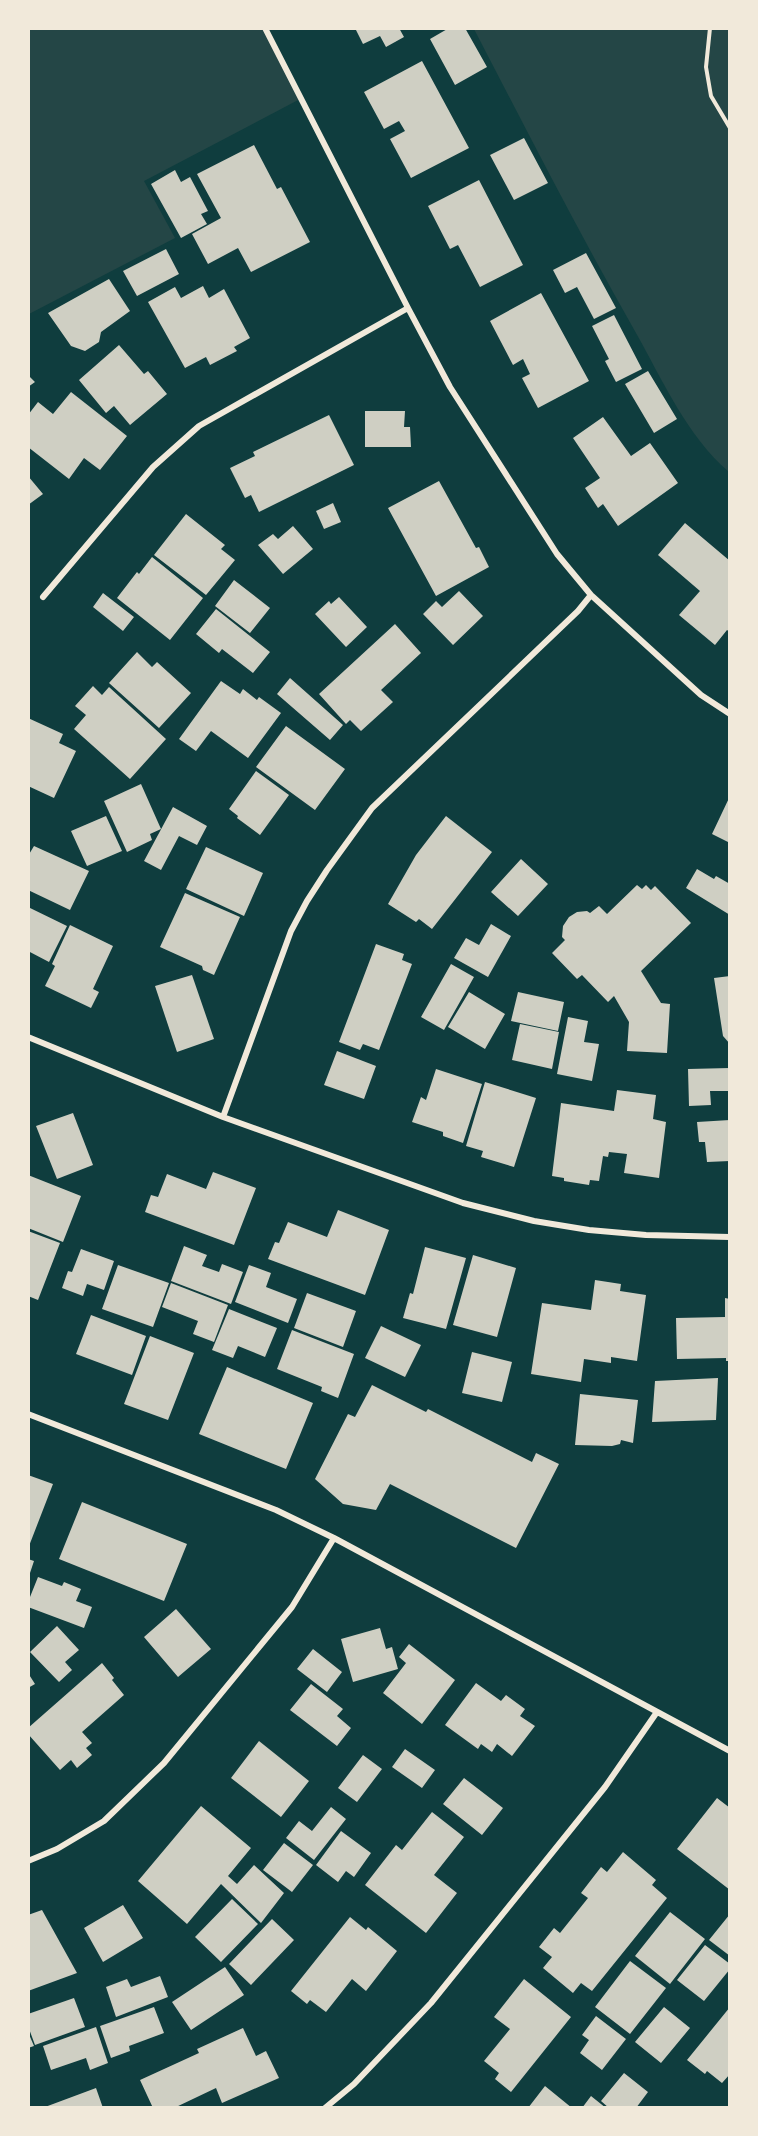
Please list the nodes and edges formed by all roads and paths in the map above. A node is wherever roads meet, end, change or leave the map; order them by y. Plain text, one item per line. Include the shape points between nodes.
1 (264, 28) edge
2 (710, 28) edge
3 (729, 128) edge
4 (408, 308) junction
5 (591, 595) junction
6 (43, 597) dead end
7 (729, 714) edge
8 (28, 1036) edge
9 (223, 1117) junction
10 (729, 1237) edge
11 (28, 1414) edge
12 (334, 1538) junction
13 (657, 1712) junction
14 (729, 1751) edge
15 (28, 1861) edge
16 (325, 2108) edge

1 - 4 street
2 - 3 path via 706,68 711,96
4 - 5 street via 450,387 523,503
4 - 6 street via 199,426 153,467
5 - 7 street via 701,695
5 - 9 street via 372,808 327,870 291,931
8 - 9 street
9 - 10 street via 463,1203 534,1221 646,1235
11 - 12 street via 276,1510
12 - 13 street
12 - 15 street via 292,1607 164,1763 104,1821
13 - 14 street
13 - 16 street via 605,1787 431,2003 354,2084

